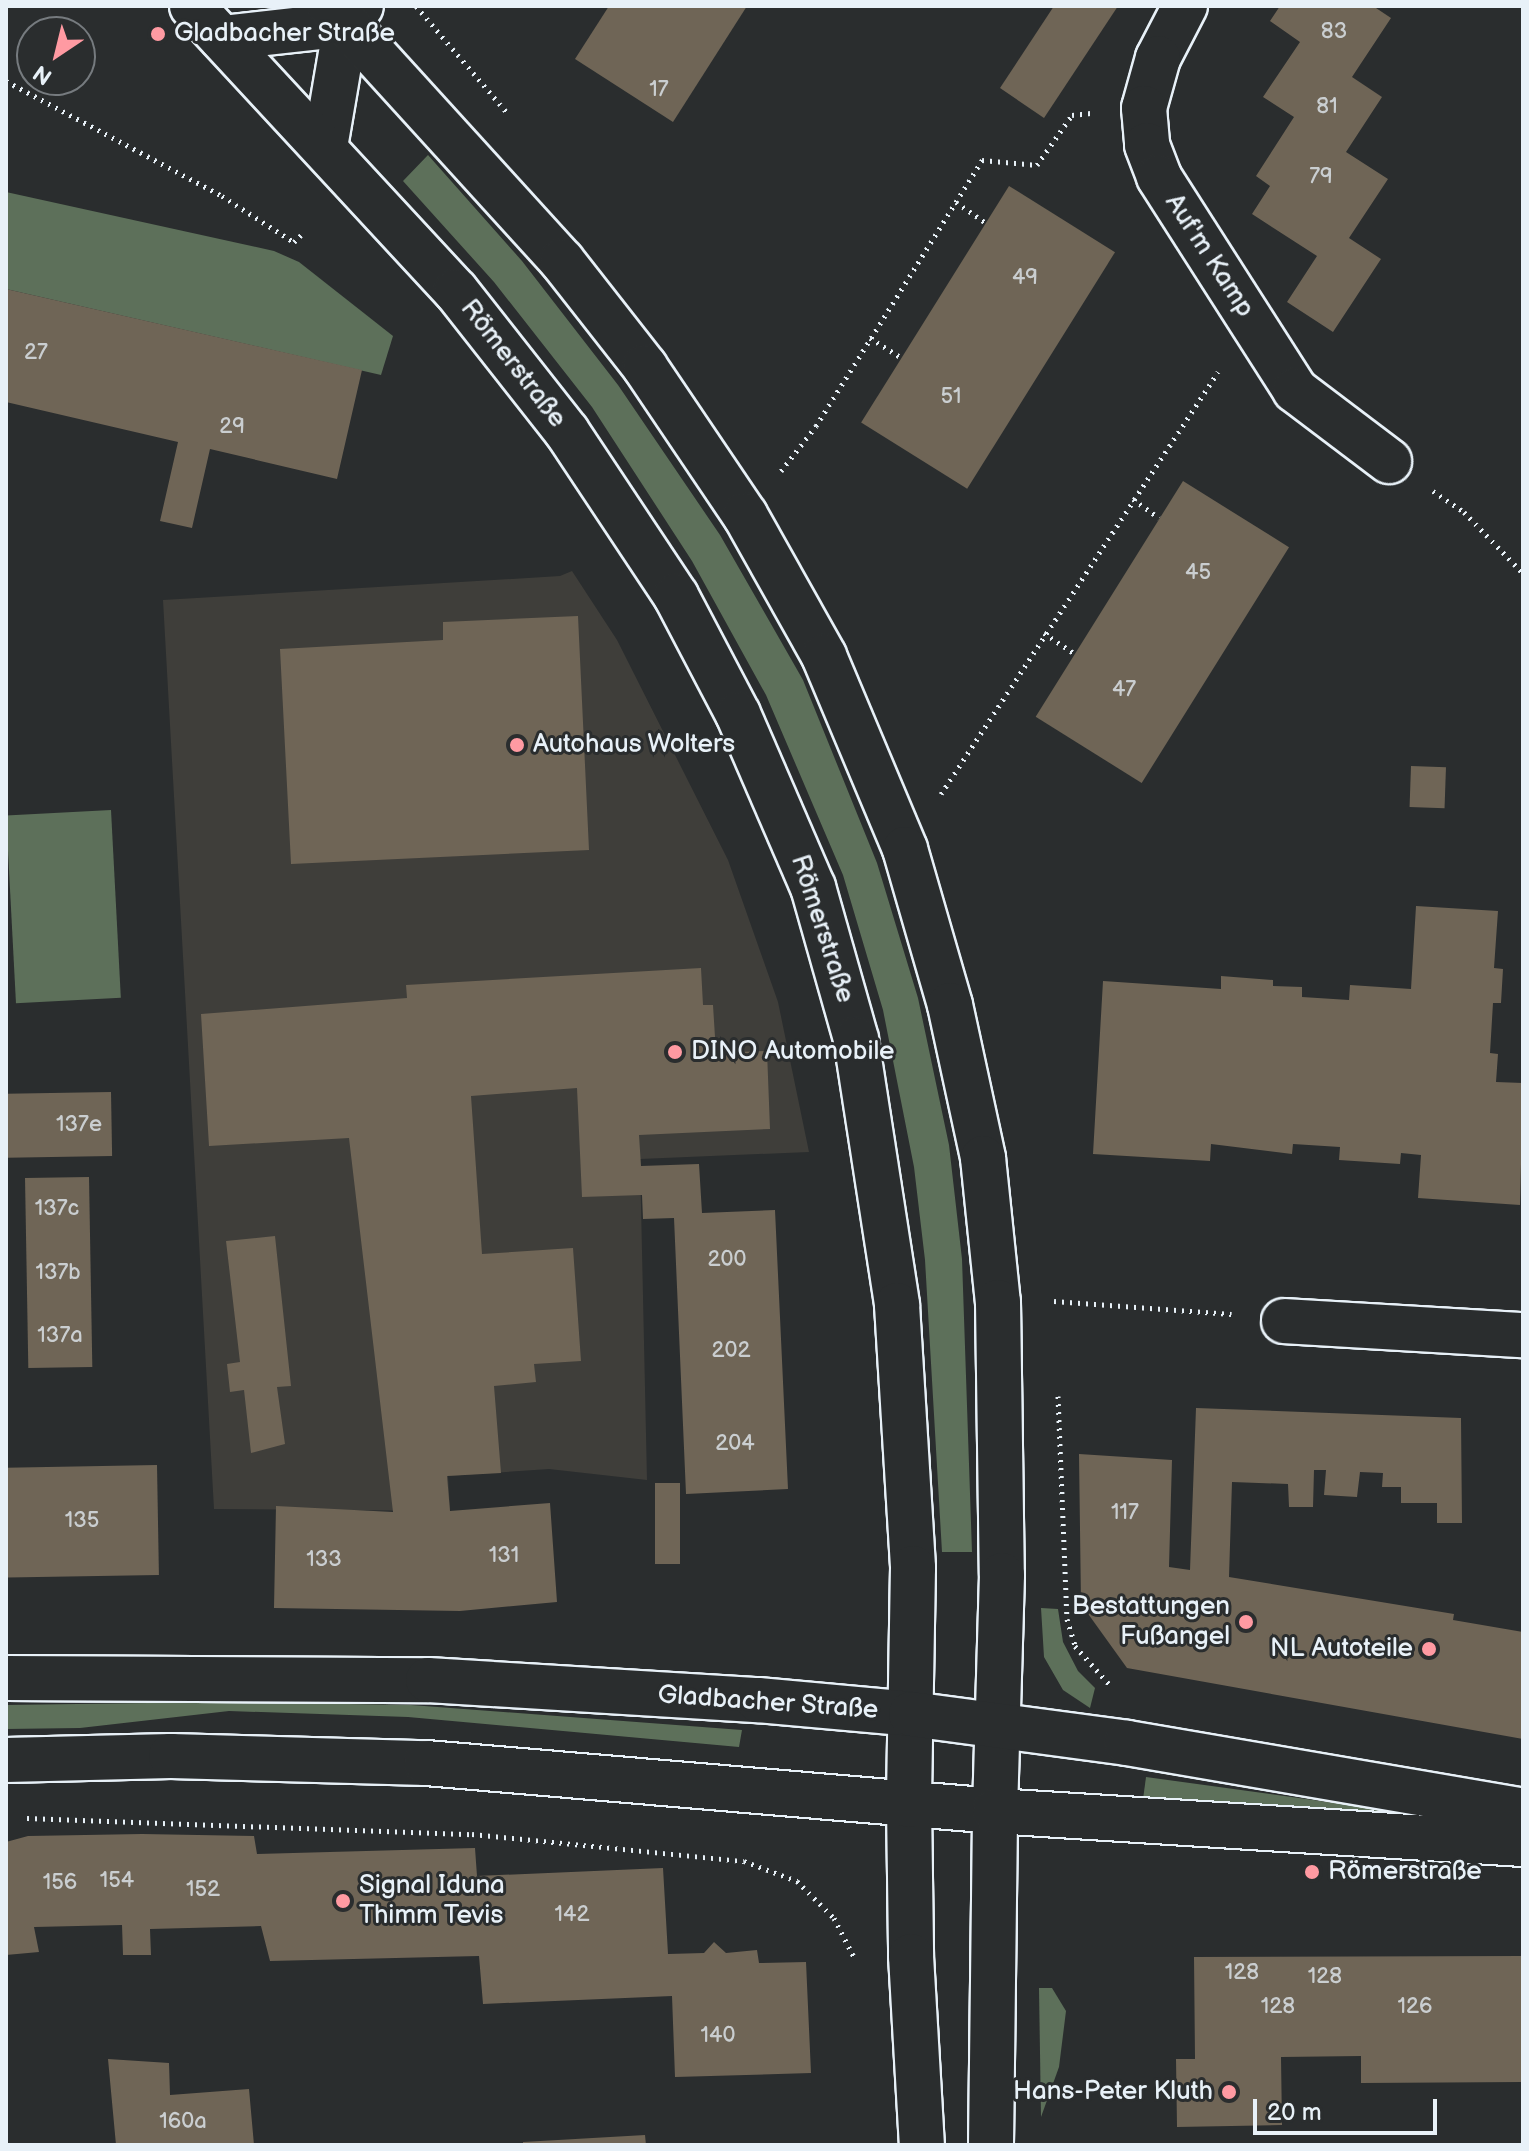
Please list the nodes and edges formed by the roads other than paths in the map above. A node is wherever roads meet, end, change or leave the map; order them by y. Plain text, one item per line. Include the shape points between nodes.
1 (192, 6) edge
2 (1185, 6) edge
3 (346, 12) edge
4 (222, 38) junction
5 (325, 147) junction
6 (1389, 461) road end
7 (1284, 1321) road end
8 (1523, 1335) edge
9 (6, 1678) edge
10 (911, 1714) junction
11 (1000, 1726) junction
12 (6, 1760) edge
13 (909, 1805) junction
14 (995, 1811) junction
15 (1523, 1811) edge
16 (1523, 1844) edge
17 (922, 2145) edge
18 (991, 2145) edge

1 - 4 main road, Römerstraße
2 - 6 main road, Auf'm Kamp via 1158,58 1144,108 1147,145 1159,177 1295,390
3 - 4 main road
3 - 5 main road
3 - 11 main road via 562,261 645,367 728,490 824,656 905,849 950,1005 984,1172 998,1302
4 - 5 main road, Römerstraße
5 - 10 main road, Römerstraße via 456,291 567,432 639,538 738,714 813,887 856,1039 897,1305 913,1568
7 - 8 main road
9 - 10 main road, Gladbacher Straße via 428,1680
10 - 11 main road, Gladbacher Straße
10 - 13 main road, Römerstraße
11 - 14 main road
11 - 15 main road, Gladbacher Straße
12 - 13 main road via 171,1756 426,1763
13 - 14 main road
13 - 17 main road, Römerstraße
14 - 16 main road
14 - 18 main road

